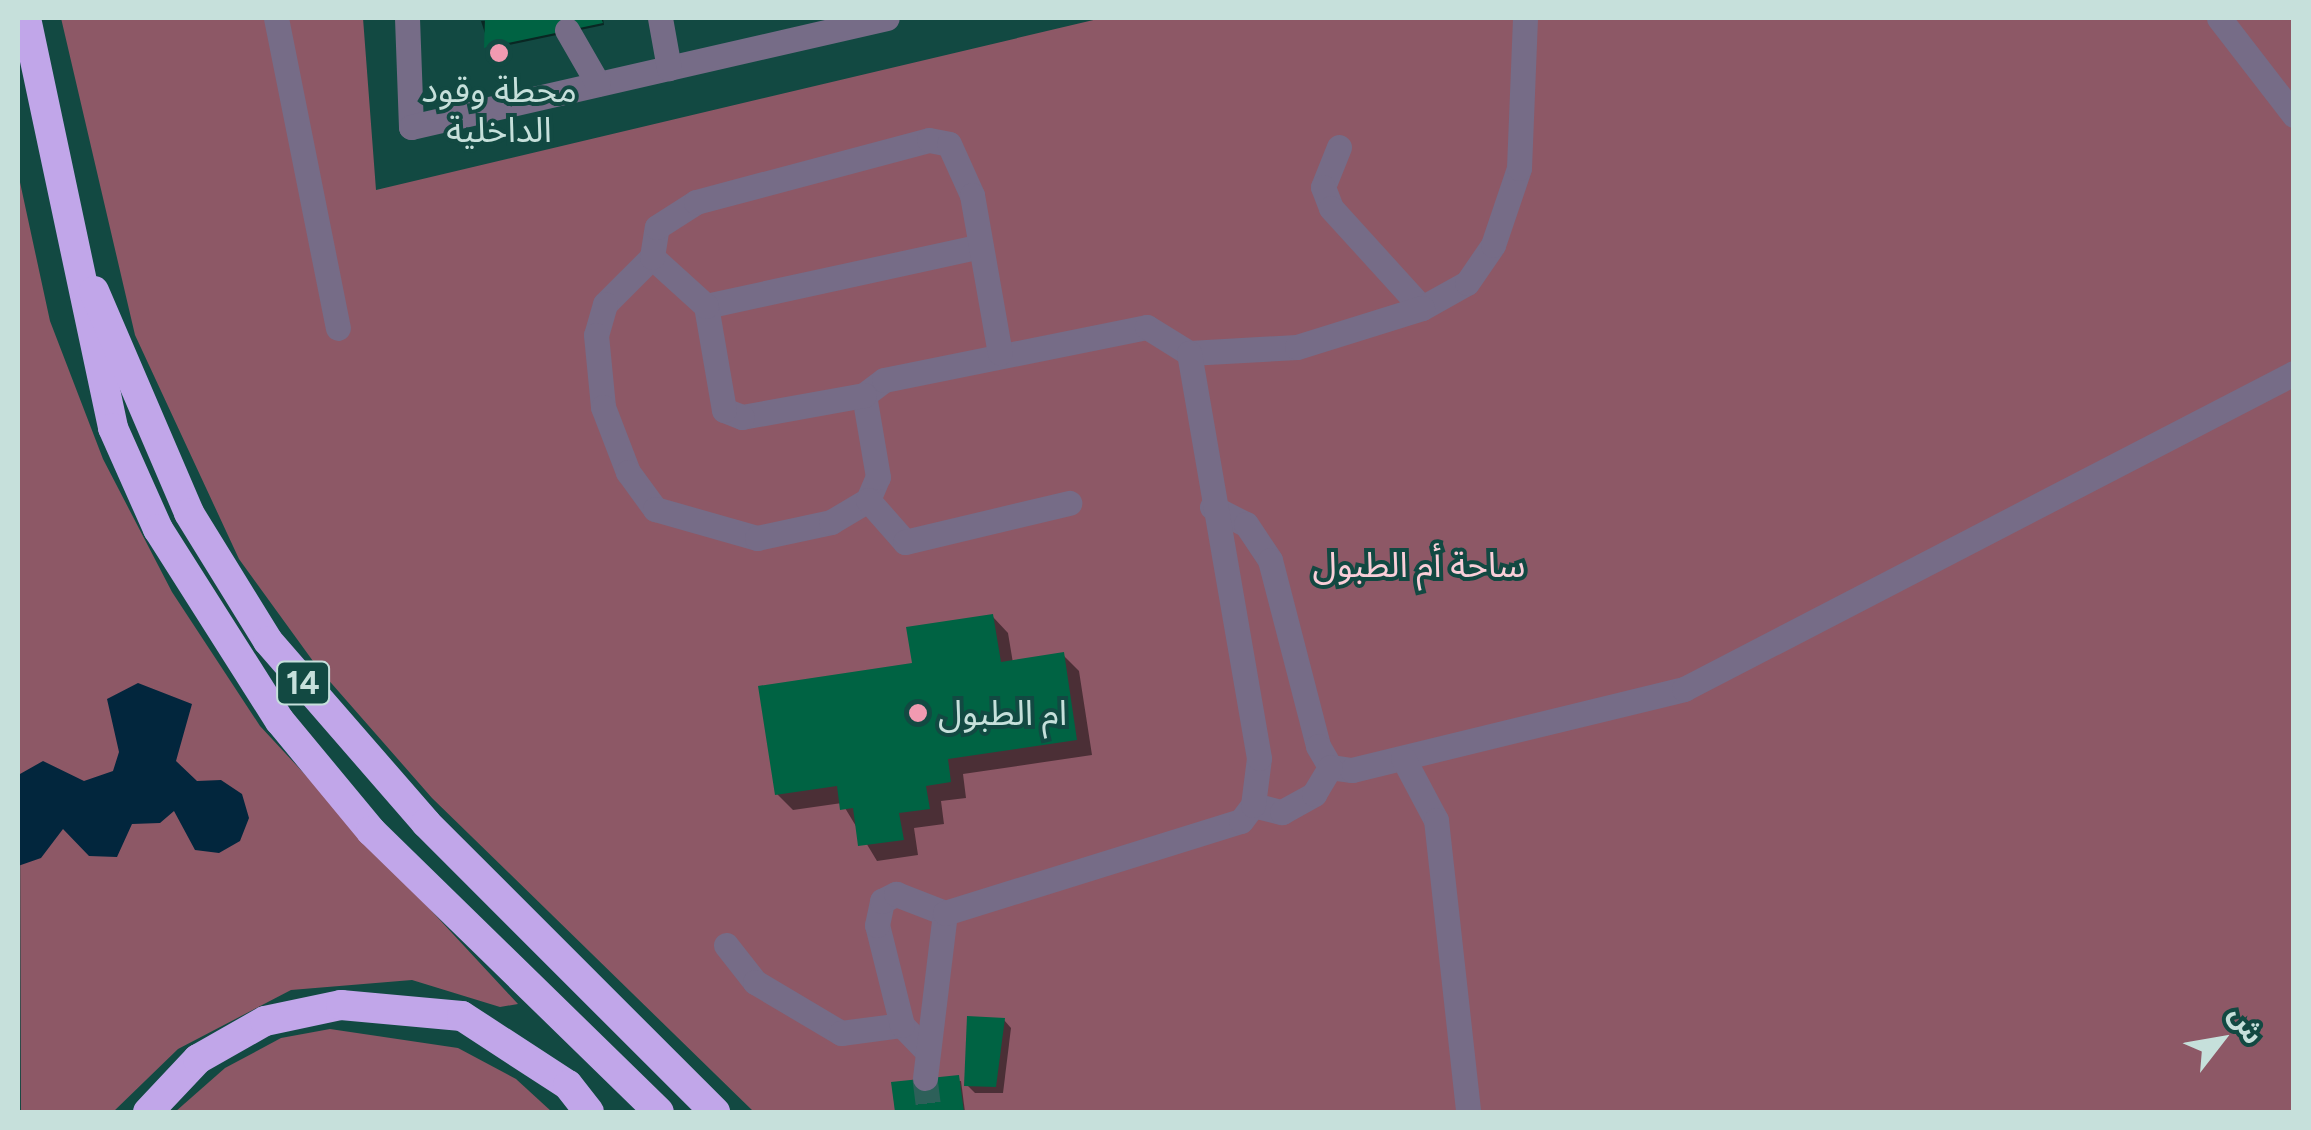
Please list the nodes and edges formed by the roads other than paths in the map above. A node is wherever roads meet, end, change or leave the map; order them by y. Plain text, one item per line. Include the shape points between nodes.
1 (26, 18) edge
2 (276, 18) edge
3 (407, 18) edge
4 (660, 18) edge
5 (886, 18) edge
6 (1525, 18) edge
7 (2219, 18) edge
8 (567, 30) dead end
9 (669, 68) junction
10 (598, 84) junction
11 (2294, 115) edge
12 (1339, 147) dead end
13 (48, 150) junction
14 (982, 246) junction
15 (652, 257) junction
16 (706, 306) junction
17 (1422, 308) junction
18 (338, 328) dead end
19 (1188, 352) junction
20 (1000, 353) junction
21 (2294, 373) edge
22 (864, 395) junction
23 (868, 500) junction
24 (1069, 503) dead end
25 (1212, 507) junction
26 (1403, 758) junction
27 (1330, 767) junction
28 (1253, 805) junction
29 (944, 913) junction
30 (726, 945) dead end
31 (902, 1025) junction
32 (924, 1048) junction
33 (925, 1078) tunnel mouth
34 (148, 1112) edge
35 (589, 1112) edge
36 (659, 1112) edge
37 (714, 1112) edge
38 (1468, 1112) edge

1 - 13 highway, 14
2 - 18 street
3 - 10 street via 411,127
4 - 9 street
5 - 9 street
6 - 17 street via 1519,168 1493,245 1467,283
7 - 11 street
8 - 10 street
9 - 10 street
12 - 17 street via 1323,187 1332,208
13 - 36 highway, 14 via 113,428 158,529 280,722 476,937
13 - 37 highway, 14 via 144,416 189,513 268,641 426,823
14 - 15 street via 962,159 929,140 696,202 657,227
14 - 16 street
14 - 20 street
15 - 16 street
15 - 23 street via 605,304 596,335 603,408 628,472 655,508 757,538 831,522
16 - 22 street via 724,410 742,417
17 - 19 street via 1297,347
19 - 20 street via 1148,327
19 - 25 street
20 - 22 street via 884,380
21 - 26 street via 1684,688
22 - 23 street via 878,477
23 - 24 street via 905,542
25 - 27 street via 1246,524 1270,560
25 - 28 street via 1259,758
26 - 27 street
26 - 38 street via 1436,820
27 - 28 street via 1314,794 1282,812
28 - 29 street via 1241,821
29 - 31 street via 896,894 882,901 877,925
29 - 32 street
30 - 31 street via 755,982 841,1032
31 - 32 street
32 - 33 street
34 - 35 highway via 198,1059 266,1021 341,1005 462,1016 568,1085

